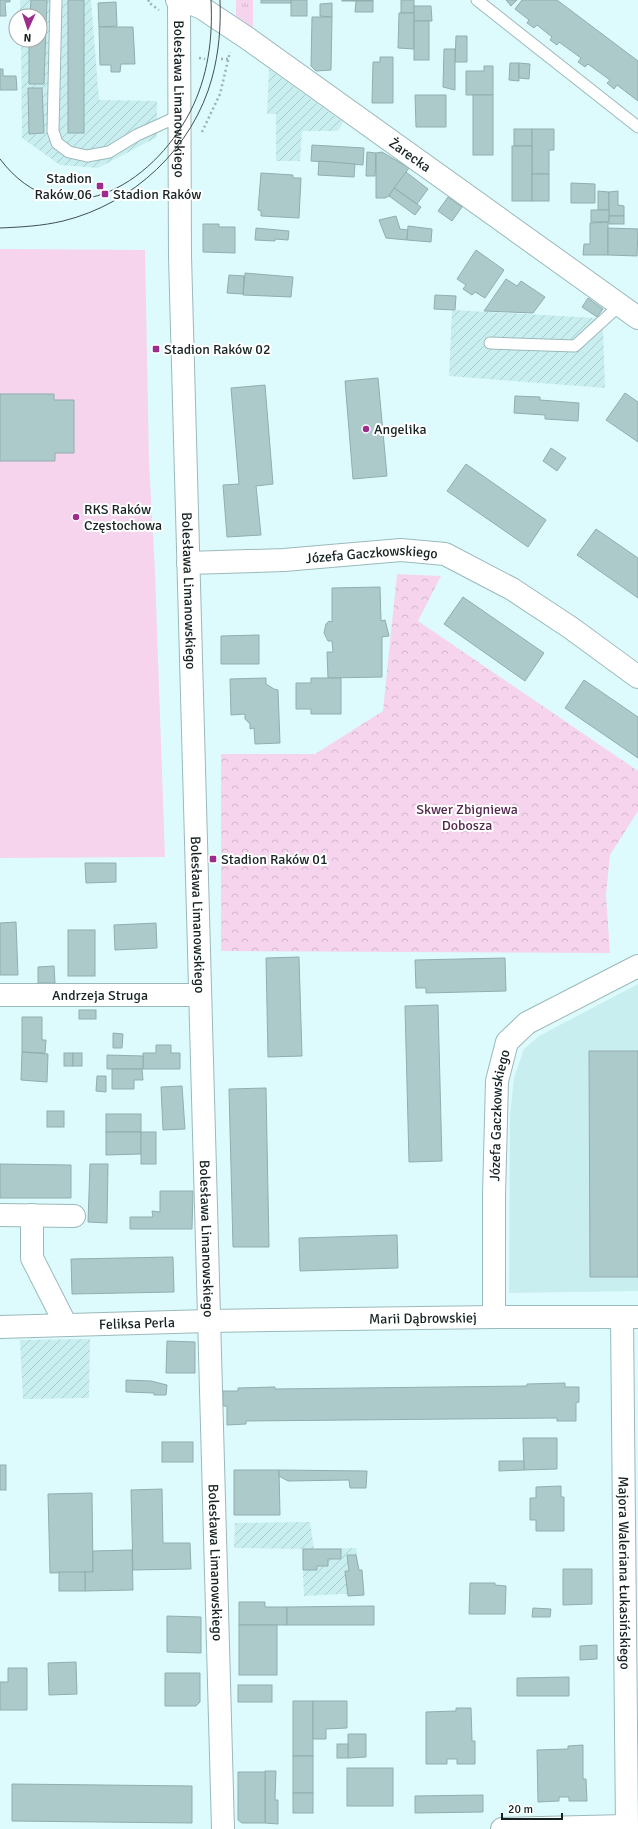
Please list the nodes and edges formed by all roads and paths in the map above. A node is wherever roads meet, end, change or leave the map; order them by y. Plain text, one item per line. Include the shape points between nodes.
1 (56, 0) edge
2 (178, 0) edge
3 (477, 0) edge
4 (221, 59) dead end
5 (229, 60) dead end
6 (179, 116) junction
7 (638, 127) edge
8 (620, 305) junction
9 (638, 318) edge
10 (490, 343) dead end
11 (188, 563) junction
12 (638, 677) edge
13 (638, 966) edge
14 (200, 994) junction
15 (0, 995) edge
16 (0, 1215) edge
17 (32, 1216) junction
18 (74, 1216) dead end
19 (494, 1317) junction
20 (630, 1317) edge
21 (208, 1321) junction
22 (66, 1325) junction
23 (0, 1327) edge
24 (627, 1828) edge
25 (223, 1829) edge
26 (502, 1829) edge

1 - 6 lane via 53,131 57,143 69,152 87,156 109,152 137,135
2 - 6 street, Bolesława Limanowskiego
2 - 8 street, Żarecka via 202,8 247,38
3 - 7 lane
4 - 5 path
6 - 11 street, Bolesława Limanowskiego
8 - 9 street, Żarecka
8 - 10 lane via 575,346
11 - 12 street, Józefa Gaczkowskiego via 284,560 401,550 446,554 512,589
11 - 14 street, Bolesława Limanowskiego
13 - 19 street, Józefa Gaczkowskiego via 527,1023 507,1042 497,1081
14 - 15 street, Andrzeja Struga
14 - 21 street, Bolesława Limanowskiego
16 - 17 street
17 - 18 street
17 - 22 street via 32,1258
19 - 20 street, Marii Dąbrowskiej
19 - 21 street, Marii Dąbrowskiej
20 - 24 street, Majora Waleriana Łukasińskiego
21 - 22 street, Feliksa Perla
21 - 25 street, Bolesława Limanowskiego
22 - 23 street, Feliksa Perla
24 - 26 street

